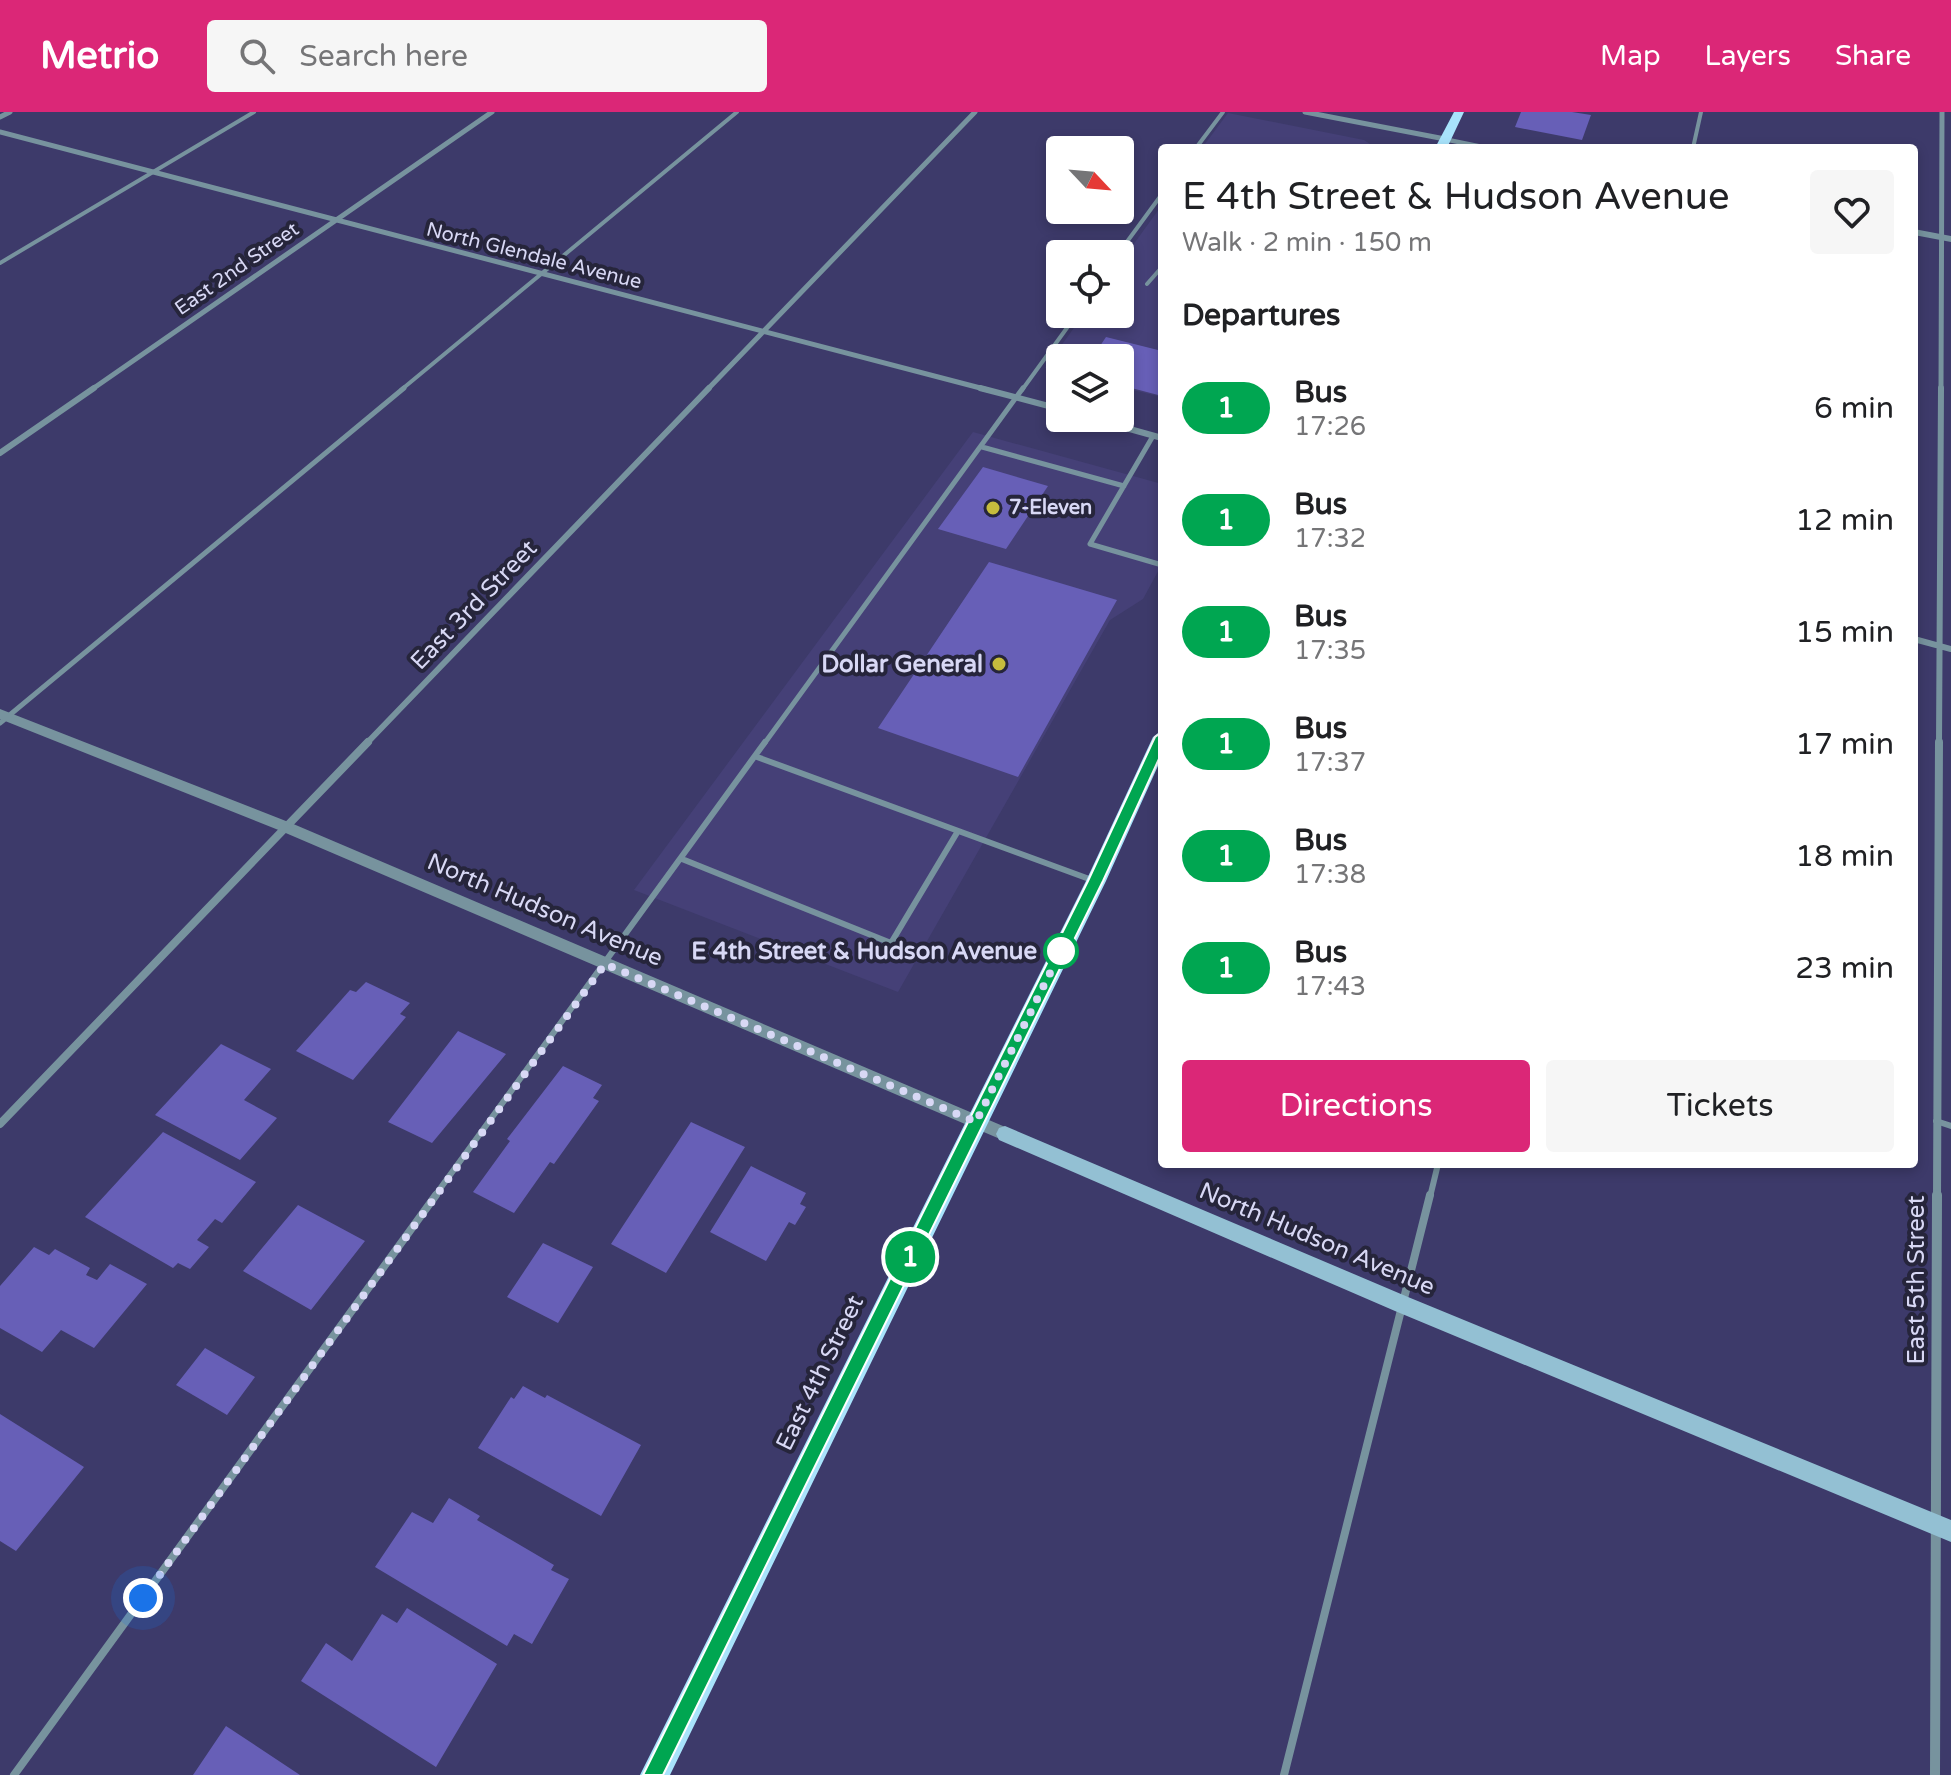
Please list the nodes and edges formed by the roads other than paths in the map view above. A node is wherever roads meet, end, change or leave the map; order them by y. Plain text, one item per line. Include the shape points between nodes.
1 (10, 112) edge
2 (254, 112) edge
3 (492, 112) edge
4 (737, 112) edge
5 (975, 112) edge
6 (1223, 112) edge
7 (1305, 112) edge
8 (1459, 112) edge
9 (1701, 112) edge
10 (1942, 112) edge
11 (0, 117) edge
12 (0, 132) edge
13 (1199, 144) edge
14 (1443, 144) edge
15 (1694, 144) edge
16 (153, 173) junction
17 (1158, 199) edge
18 (335, 221) junction
19 (1918, 233) edge
20 (1940, 237) junction
21 (1951, 239) edge
22 (1128, 240) edge
23 (0, 263) edge
24 (1158, 272) edge
25 (541, 274) junction
26 (1147, 284) dead end
27 (1067, 328) edge
28 (762, 331) junction
29 (1018, 397) junction
30 (1046, 405) edge
31 (1134, 431) edge
32 (1153, 436) junction
33 (1158, 437) edge
34 (982, 447) junction
35 (0, 453) edge
36 (1124, 486) junction
37 (1158, 564) edge
38 (1918, 640) edge
39 (1938, 646) junction
40 (1951, 649) edge
41 (2, 718) edge
42 (1158, 746) edge
43 (757, 757) junction
44 (286, 827) junction
45 (958, 831) junction
46 (682, 859) junction
47 (1096, 881) junction
48 (605, 964) junction
49 (1936, 1121) junction
50 (976, 1122) junction
51 (0, 1124) edge
52 (1951, 1126) edge
53 (1005, 1134) joint
54 (1437, 1168) edge
55 (1402, 1304) junction
56 (1944, 1528) edge
57 (14, 1775) edge
58 (655, 1775) edge
59 (1284, 1775) edge
60 (1935, 1775) edge

1 - 11 street
2 - 16 lane
3 - 18 street, East 2nd Street
4 - 25 lane
5 - 28 street, East 3rd Street
6 - 13 lane
7 - 14 street
8 - 14 main road
9 - 15 lane
10 - 20 street, East 5th Street
12 - 16 street, North Glendale Avenue
16 - 18 street, North Glendale Avenue
16 - 23 lane
17 - 22 lane
18 - 25 street, North Glendale Avenue
18 - 35 street, East 2nd Street
19 - 20 street
20 - 21 street
20 - 39 street, East 5th Street
24 - 26 lane
25 - 28 street, North Glendale Avenue
25 - 41 lane
27 - 29 lane
28 - 29 street, North Glendale Avenue
28 - 44 street, East 3rd Street
29 - 30 street, North Glendale Avenue
29 - 34 lane
31 - 32 street
32 - 33 street
32 - 36 lane
34 - 36 lane
34 - 43 lane
36 - 37 lane via 1090,544
38 - 39 street
39 - 40 street
39 - 49 street, East 5th Street
41 - 44 street, North Hudson Avenue
42 - 47 main road, East 4th Street
43 - 45 lane
43 - 46 lane
44 - 48 street, North Hudson Avenue
44 - 51 street, East 3rd Street
45 - 46 lane via 891,943
45 - 47 lane
46 - 48 lane
47 - 50 main road, East 4th Street
48 - 50 street, North Hudson Avenue
48 - 57 lane
49 - 52 lane
49 - 56 street, East 5th Street
50 - 53 street, North Hudson Avenue
50 - 58 main road, East 4th Street
53 - 55 main road, North Hudson Avenue
54 - 55 lane
55 - 56 main road, North Hudson Avenue
55 - 59 lane
56 - 60 street, East 5th Street

